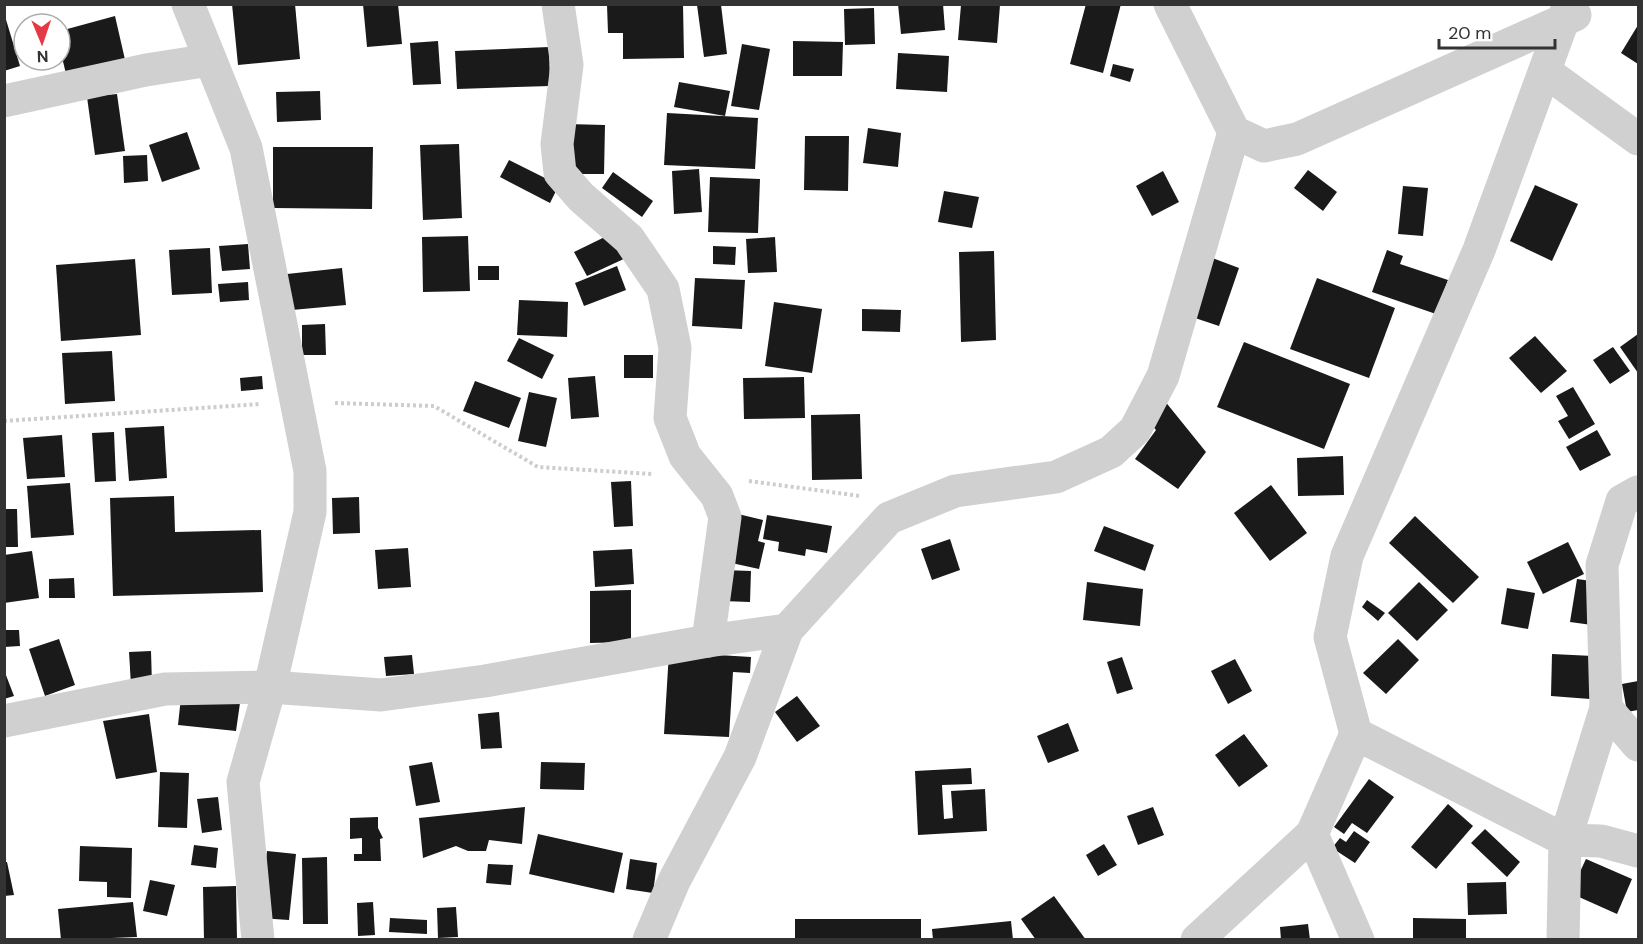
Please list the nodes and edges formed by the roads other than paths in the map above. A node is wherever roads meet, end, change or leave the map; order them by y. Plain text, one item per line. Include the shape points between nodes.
1 (188, 4) edge
2 (558, 4) edge
3 (1170, 4) edge
4 (1591, 4) edge
5 (1566, 13) edge
6 (210, 60) junction
7 (1546, 72) junction
8 (4, 101) edge
9 (1234, 132) junction
10 (1638, 139) edge
11 (1638, 492) edge
12 (787, 630) junction
13 (708, 641) junction
14 (270, 687) junction
15 (1606, 708) junction
16 (4, 721) edge
17 (1356, 734) junction
18 (1638, 746) edge
19 (1312, 834) junction
20 (1565, 840) junction
21 (1638, 850) edge
22 (1201, 938) edge
23 (258, 939) edge
24 (649, 939) edge
25 (1358, 939) edge
26 (1563, 939) edge

1 - 6 street
2 - 13 street via 567,65 557,144 560,173 629,239 663,289 675,348 670,418 685,456 717,496 725,517
3 - 9 street
4 - 5 street
5 - 7 street
5 - 9 street via 1298,139 1264,146
6 - 8 street
6 - 14 street via 246,148 310,471 310,512
7 - 10 street
7 - 17 street via 1479,250 1347,556 1330,637
9 - 12 street via 1163,376 1135,430 1111,452 1056,477 955,491 889,519
11 - 15 street via 1622,501 1602,566
12 - 13 street
12 - 24 street via 740,757 674,881
13 - 14 street via 485,681 381,695
14 - 16 street via 165,689
14 - 23 street via 243,782
15 - 18 street
15 - 20 street
17 - 19 street
17 - 20 street
19 - 22 street
19 - 25 street
20 - 21 street via 1601,841
20 - 26 street

